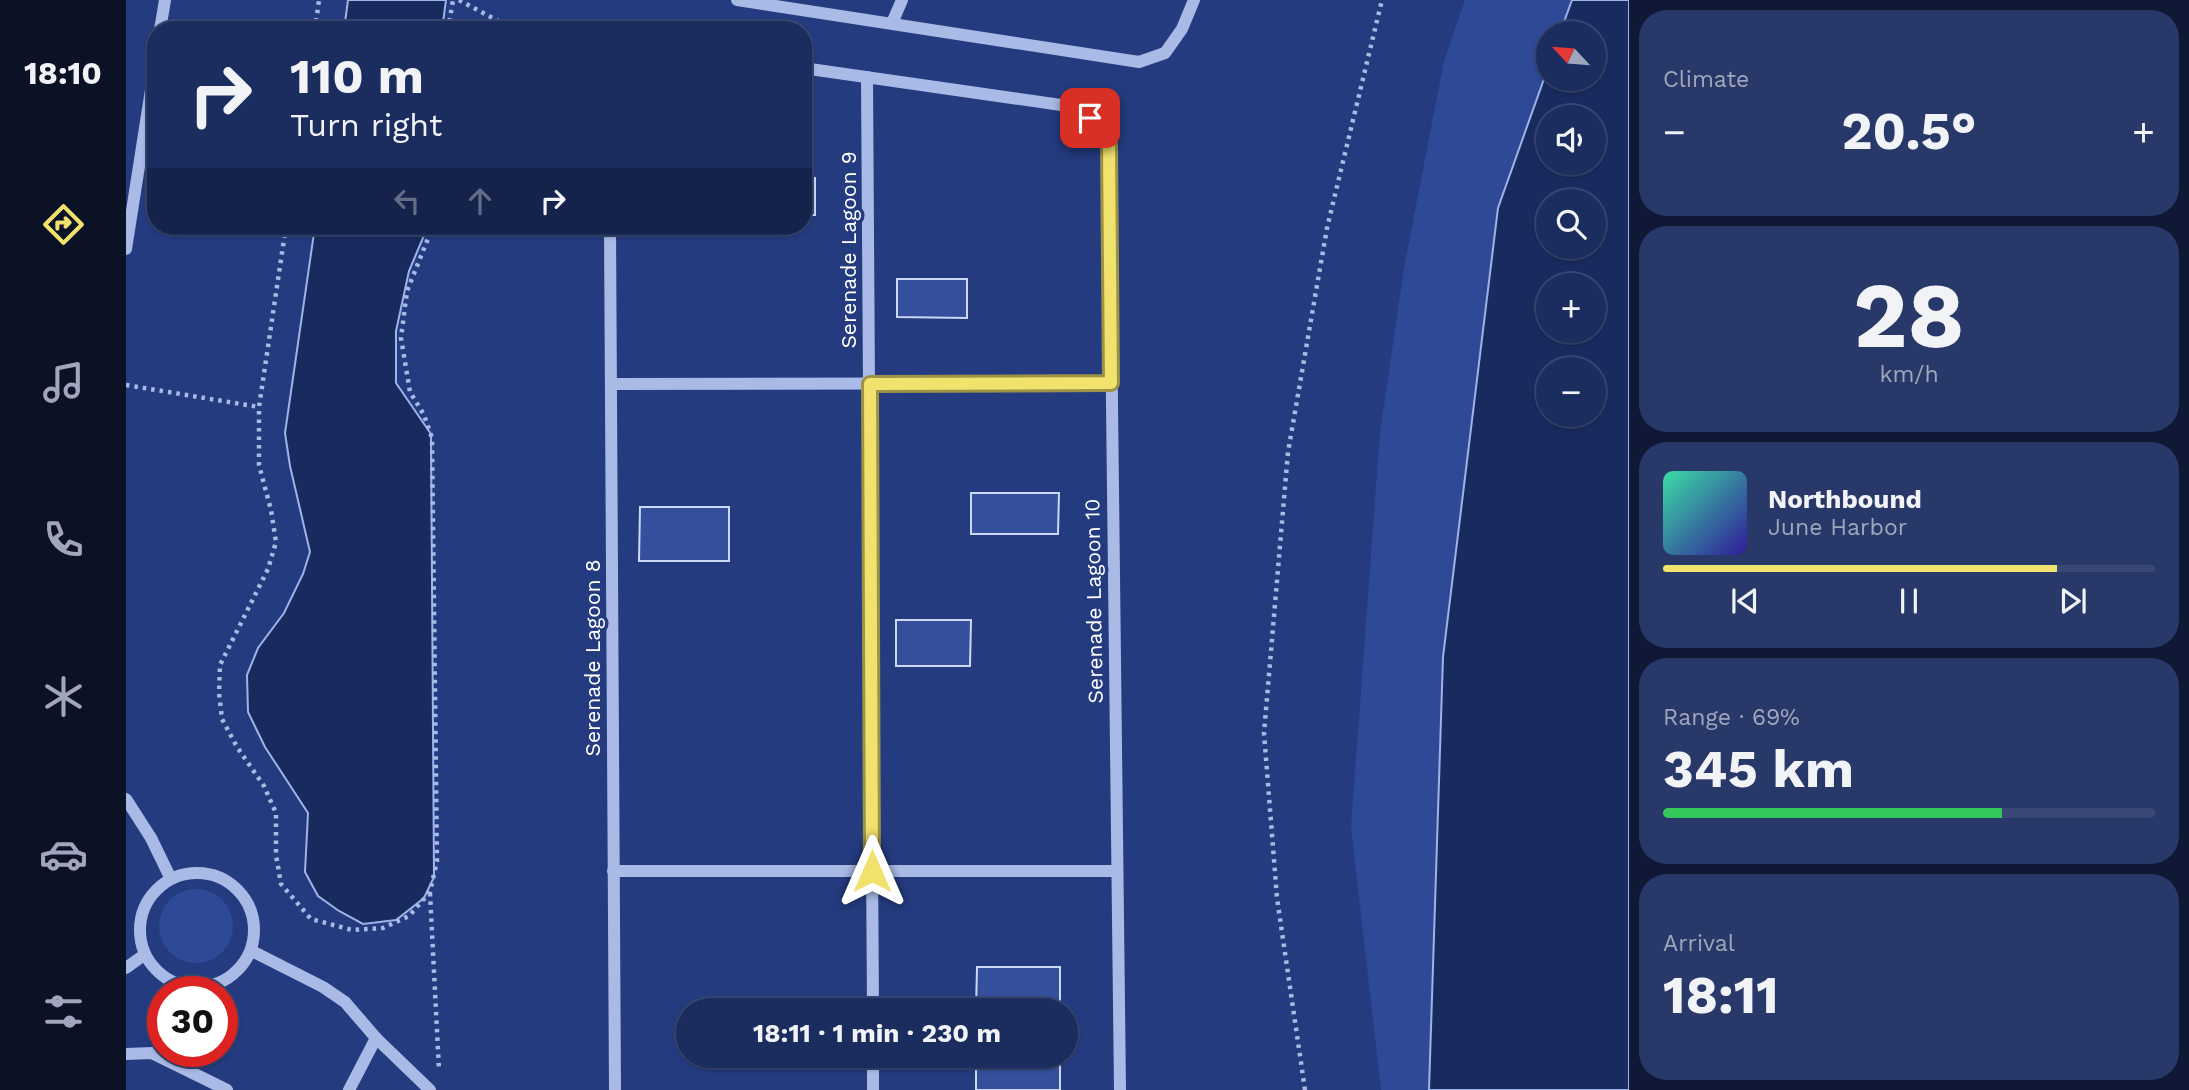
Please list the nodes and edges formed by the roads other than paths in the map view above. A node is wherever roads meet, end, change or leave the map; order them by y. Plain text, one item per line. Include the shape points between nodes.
1 (165, 0) edge
2 (737, 0) edge
3 (902, 0) edge
4 (1194, 0) edge
5 (162, 21) edge
6 (892, 23) junction
7 (812, 69) edge
8 (867, 77) junction
9 (147, 115) edge
10 (610, 235) edge
11 (126, 249) edge
12 (1111, 383) junction
13 (611, 384) junction
14 (870, 384) junction
15 (126, 799) edge
16 (872, 871) junction
17 (1117, 871) junction
18 (613, 872) junction
19 (170, 877) junction
20 (252, 951) junction
21 (144, 955) junction
22 (126, 968) edge
23 (873, 998) edge
24 (376, 1038) junction
25 (126, 1054) edge
26 (873, 1068) edge
27 (227, 1090) edge
28 (349, 1090) edge
29 (430, 1090) edge
30 (615, 1090) edge
31 (873, 1090) edge
32 (1119, 1090) edge

1 - 5 street
2 - 6 street
3 - 6 street
4 - 6 street via 1165,53 1139,62
7 - 8 street
8 - 12 street, Serenade Lagoon 10 via 1068,106 1090,118 1109,145
8 - 14 street, Serenade Lagoon 9
9 - 11 street
10 - 13 street, Serenade Lagoon 8
12 - 14 street
12 - 17 street, Serenade Lagoon 10
13 - 14 street
13 - 18 street, Serenade Lagoon 8
14 - 16 street, Serenade Lagoon 9
15 - 19 street
16 - 17 street
16 - 18 street
16 - 23 street, Serenade Lagoon 9
17 - 32 street, Serenade Lagoon 10
18 - 30 street, Serenade Lagoon 8
19 - 20 street via 205,871 237,886 255,916
19 - 21 street via 148,897 139,925
20 - 21 street via 231,978 199,988 166,980
20 - 24 street via 345,1002
21 - 22 street
24 - 28 street
24 - 29 street
25 - 27 street via 152,1053
26 - 31 street

